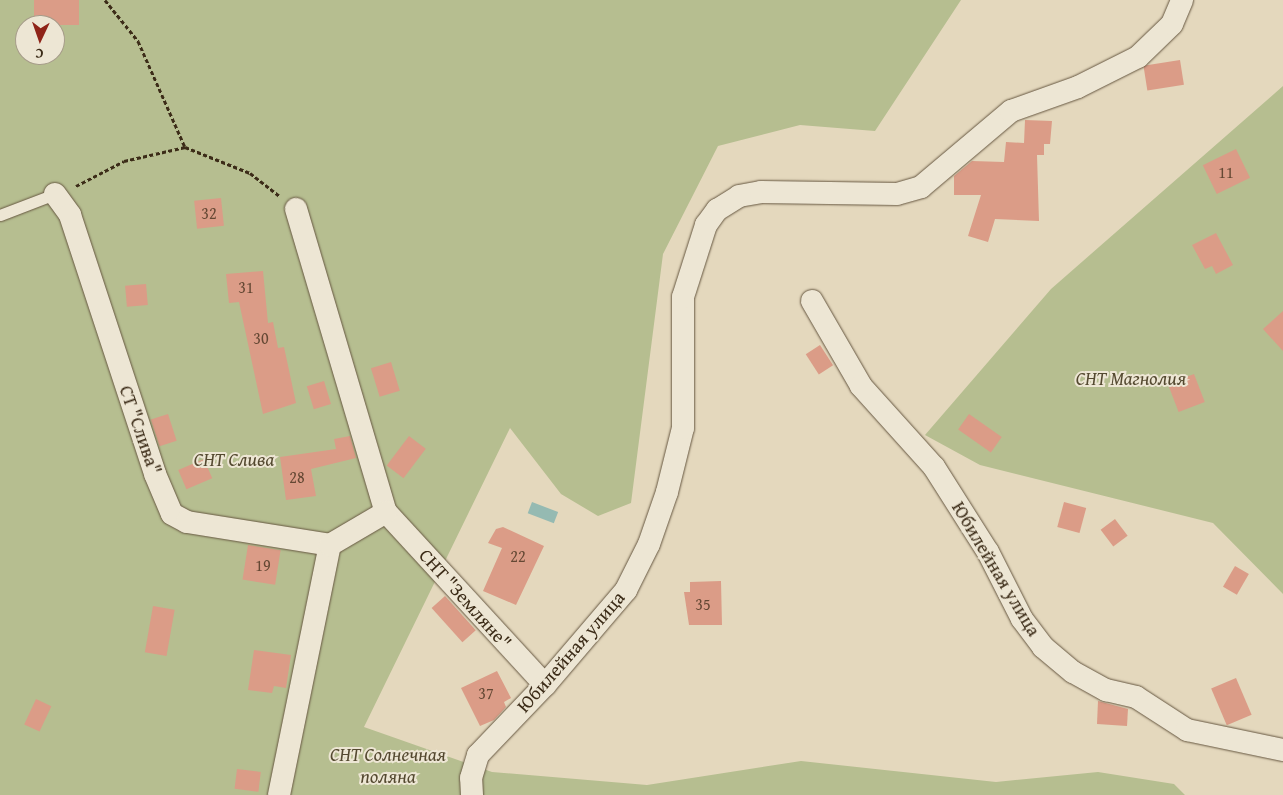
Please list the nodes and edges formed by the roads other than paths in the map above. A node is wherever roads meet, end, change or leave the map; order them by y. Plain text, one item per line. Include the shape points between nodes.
1 (1182, 0) edge
2 (55, 194) joint
3 (296, 209) road end
4 (0, 215) edge
5 (812, 301) dead end
6 (386, 512) junction
7 (330, 544) junction
8 (545, 685) junction
9 (1283, 750) edge
10 (280, 795) edge
11 (472, 795) edge

1 - 8 street, Юбилейная улица via 1172,24 1138,57 1078,87 1011,111 921,187 897,194 761,192 739,196 717,210 706,226 683,297 683,428 667,492 626,590
2 - 4 lane
2 - 7 street, СТ "Слива" via 70,215 154,474 172,514 187,522
3 - 6 street
5 - 9 street, Юбилейная улица via 861,386 934,467 988,552 1022,619 1043,647 1073,672 1106,690 1136,697 1187,730
6 - 7 street
6 - 8 street, СНТ "Земляне"
7 - 10 street
8 - 11 street, Юбилейная улица via 478,755 471,778

